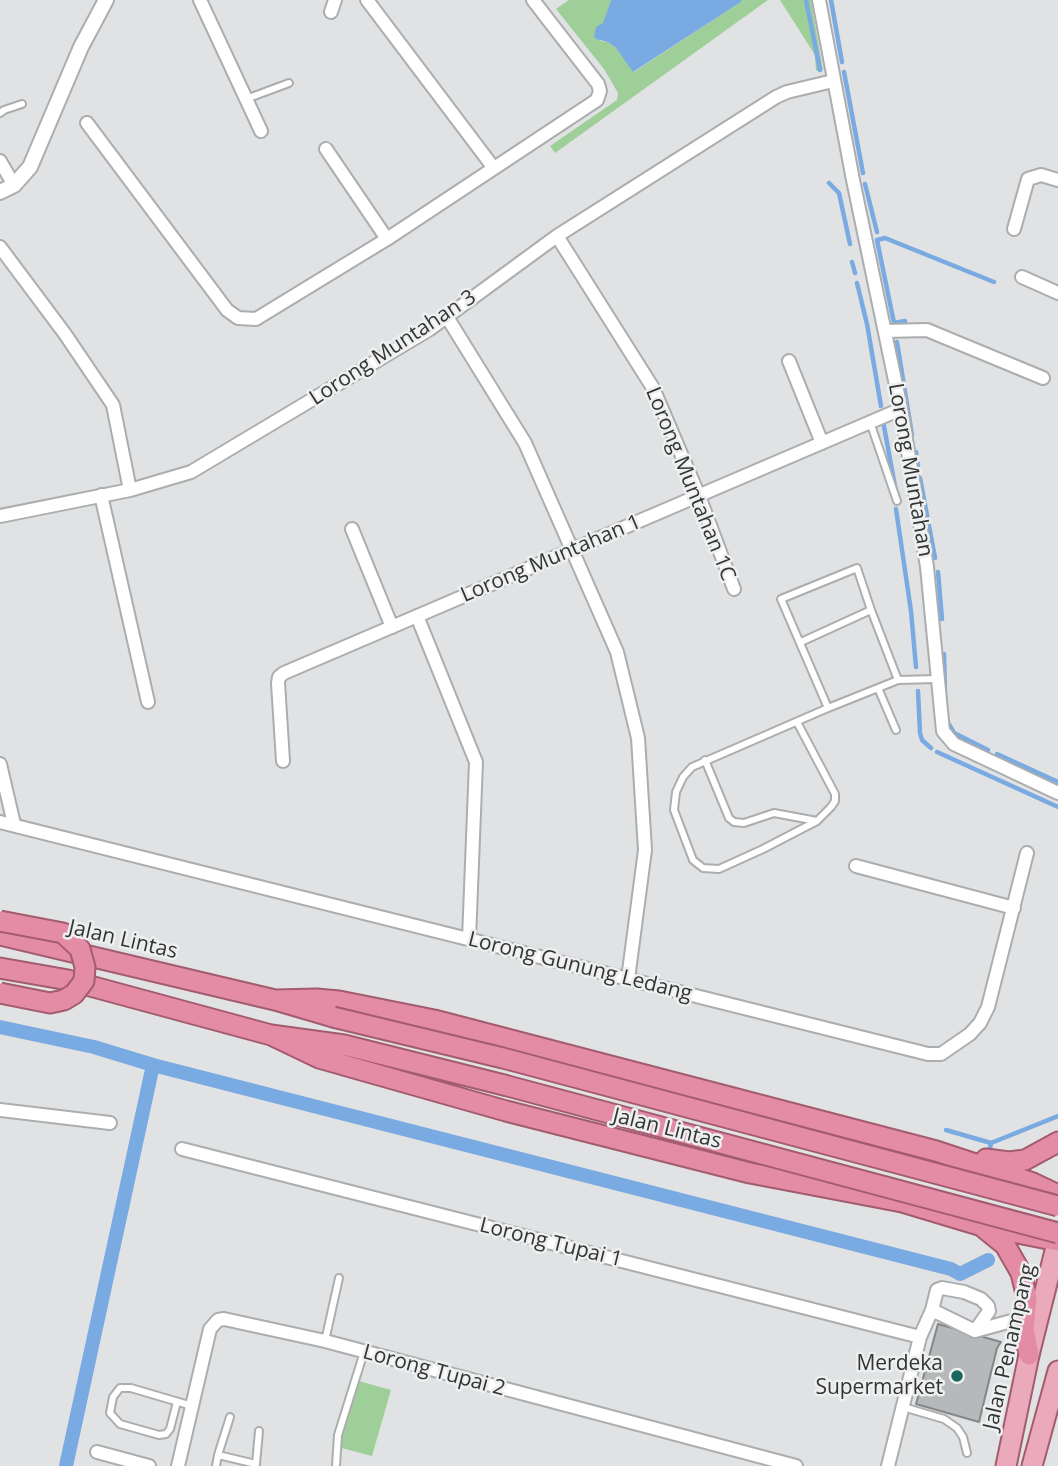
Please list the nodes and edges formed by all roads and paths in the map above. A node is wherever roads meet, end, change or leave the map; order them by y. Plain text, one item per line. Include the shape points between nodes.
1 (106, 0) edge
2 (200, 0) edge
3 (368, 0) edge
4 (533, 0) edge
5 (819, 0) edge
6 (834, 81) junction
7 (289, 83) dead end
8 (246, 99) junction
9 (22, 104) dead end
10 (0, 113) edge
11 (87, 123) dead end
12 (261, 131) dead end
13 (326, 149) dead end
14 (0, 161) edge
15 (494, 167) junction
16 (1058, 180) edge
17 (14, 185) junction
18 (0, 192) edge
19 (1013, 229) dead end
20 (557, 236) junction
21 (387, 239) junction
22 (3, 256) edge
23 (1023, 277) dead end
24 (1058, 293) edge
25 (447, 317) junction
26 (885, 331) junction
27 (789, 361) dead end
28 (1043, 378) dead end
29 (901, 409) junction
30 (870, 422) junction
31 (822, 443) junction
32 (130, 490) junction
33 (102, 495) junction
34 (699, 496) junction
35 (897, 501) dead end
36 (0, 516) edge
37 (352, 529) dead end
38 (572, 550) junction
39 (734, 589) dead end
40 (871, 610) junction
41 (417, 616) junction
42 (392, 627) junction
43 (801, 642) junction
44 (936, 679) junction
45 (898, 680) junction
46 (878, 688) junction
47 (148, 702) dead end
48 (828, 708) junction
49 (797, 722) junction
50 (896, 730) dead end
51 (705, 760) junction
52 (283, 761) dead end
53 (0, 764) edge
54 (1058, 793) edge
55 (817, 821) junction
56 (0, 822) edge
57 (14, 824) junction
58 (1027, 853) dead end
59 (856, 866) dead end
60 (1014, 908) junction
61 (0, 921) edge
62 (0, 935) edge
63 (469, 939) junction
64 (0, 968) edge
65 (628, 979) junction
66 (0, 993) edge
67 (275, 1000) junction
68 (271, 1035) junction
69 (0, 1110) edge
70 (110, 1123) dead end
71 (1058, 1142) edge
72 (182, 1149) dead end
73 (936, 1151) junction
74 (993, 1171) junction
75 (1058, 1195) edge
76 (1058, 1206) edge
77 (982, 1226) junction
78 (1058, 1233) edge
79 (1058, 1241) edge
80 (339, 1278) dead end
81 (932, 1310) junction
82 (1026, 1317) junction
83 (975, 1331) junction
84 (920, 1336) junction
85 (325, 1341) junction
86 (364, 1353) junction
87 (1028, 1355) junction
88 (1058, 1371) edge
89 (177, 1402) junction
90 (192, 1406) junction
91 (904, 1407) junction
92 (230, 1416) dead end
93 (259, 1431) dead end
94 (97, 1452) dead end
95 (967, 1453) dead end
96 (218, 1455) junction
97 (256, 1465) edge
98 (149, 1466) edge
99 (178, 1466) edge
100 (216, 1466) edge
101 (336, 1466) edge
102 (796, 1466) edge
103 (888, 1466) edge
104 (1006, 1466) edge
105 (1032, 1466) edge

1 - 17 street via 30,167
2 - 8 street
3 - 15 street
4 - 15 street via 598,84 600,94
5 - 6 street, Lorong Muntahan
6 - 20 street, Lorong Muntahan 3 via 776,97
6 - 26 street, Lorong Muntahan
7 - 8 lane
8 - 12 street
9 - 10 lane
11 - 21 street via 217,298 238,318 265,314
13 - 21 street
14 - 17 street
15 - 21 street
16 - 19 street via 1041,175 1028,179
17 - 18 street
20 - 25 street, Lorong Muntahan 3
20 - 34 street, Lorong Muntahan 1C via 653,388
22 - 32 street via 65,334 113,405
23 - 24 street
25 - 32 street, Lorong Muntahan 3 via 191,472
25 - 38 street via 525,443
26 - 28 street via 927,330
26 - 29 street, Lorong Muntahan
27 - 31 street
29 - 30 street, Lorong Muntahan 1
29 - 44 street, Lorong Muntahan via 927,567
30 - 31 street, Lorong Muntahan 1
30 - 35 lane
31 - 34 street, Lorong Muntahan 1
32 - 33 street, Lorong Muntahan 3
33 - 36 street, Lorong Muntahan 3
33 - 47 street
34 - 38 street, Lorong Muntahan 1
34 - 39 street, Lorong Muntahan 1C
37 - 42 street
38 - 41 street, Lorong Muntahan 1
38 - 65 street via 617,652 638,738 645,850
40 - 43 lane
40 - 43 lane via 857,568 781,599
40 - 45 lane
41 - 42 street, Lorong Muntahan 1
41 - 63 street via 476,762
42 - 52 street, Lorong Muntahan 1 via 279,677
43 - 48 lane
44 - 45 lane
44 - 54 street, Lorong Muntahan via 947,738
45 - 46 lane
46 - 48 lane
46 - 50 lane
48 - 49 lane
49 - 51 lane
49 - 55 lane via 835,793 835,801
51 - 55 lane via 734,822 774,813
51 - 55 lane via 683,777 674,810 693,860 703,868 719,869
53 - 57 street
56 - 57 street, Lorong Gunung Ledang
57 - 63 street, Lorong Gunung Ledang
58 - 60 street, Lorong Gunung Ledang
59 - 60 street
60 - 65 street, Lorong Gunung Ledang via 988,1007 971,1034 941,1054
61 - 66 highway, bridge via 63,933 80,949 85,967 84,981 64,1000 50,1003
62 - 67 highway, Jalan Lintas
63 - 65 street, Lorong Gunung Ledang
64 - 68 highway, Jalan Lintas via 68,980
67 - 73 highway, Jalan Lintas via 339,1001 434,1020
67 - 76 highway, Jalan Lintas, bridge
68 - 77 highway, Jalan Lintas via 319,1058 506,1111 750,1173 902,1202
68 - 78 highway, Jalan Lintas, bridge via 344,1045 504,1085
69 - 70 street
71 - 73 highway via 1025,1160 1009,1162
72 - 84 street, Lorong Tupai 1
73 - 74 highway, Jalan Lintas
74 - 75 highway, Jalan Lintas
74 - 77 highway via 1014,1198 1015,1210 1002,1226
77 - 79 highway, Jalan Lintas
77 - 82 highway via 1013,1255 1025,1284
79 - 87 main road, Jalan Penampang
80 - 85 lane
81 - 83 street
81 - 83 street via 939,1289 981,1299 989,1311
81 - 84 street
82 - 83 street
82 - 87 highway
84 - 91 street
85 - 86 street, Lorong Tupai 2
85 - 90 street, Lorong Tupai 2 via 218,1320 210,1329
86 - 101 lane via 338,1435
86 - 102 street, Lorong Tupai 2
87 - 104 main road, Jalan Penampang
88 - 105 main road
89 - 89 lane via 120,1388 110,1413 121,1424 166,1434
89 - 90 lane
90 - 99 street, Lorong Tupai 2
91 - 95 lane via 944,1419 957,1428
91 - 103 street
92 - 96 lane
93 - 97 lane
94 - 98 street
96 - 97 lane
96 - 100 lane

